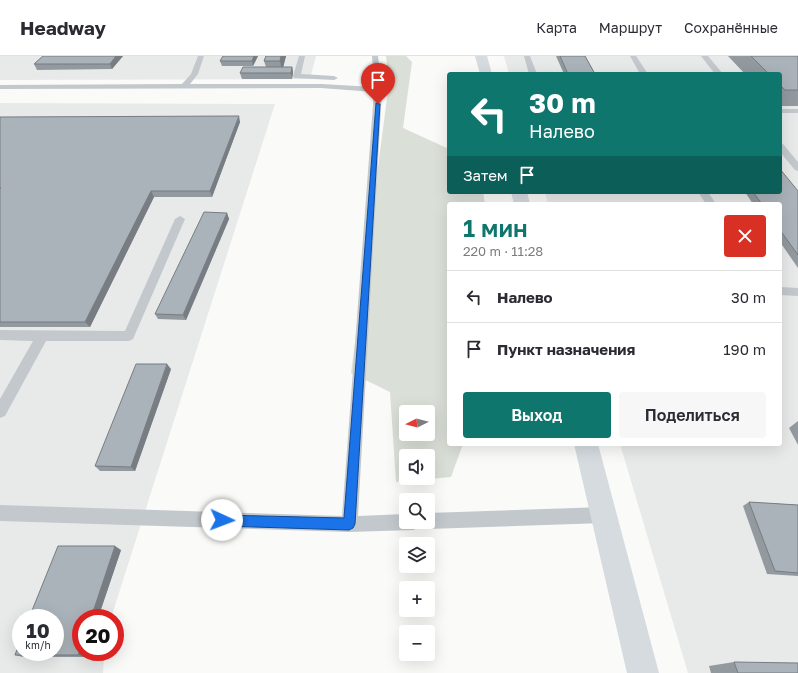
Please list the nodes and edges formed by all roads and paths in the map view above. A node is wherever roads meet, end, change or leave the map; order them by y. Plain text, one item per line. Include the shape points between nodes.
1 (201, 56) edge
2 (302, 56) edge
3 (375, 56) edge
4 (481, 56) edge
5 (527, 56) edge
6 (633, 56) edge
7 (704, 56) edge
8 (485, 72) edge
9 (532, 72) edge
10 (643, 72) edge
11 (717, 72) edge
12 (0, 87) edge
13 (184, 87) junction
14 (374, 90) junction
15 (782, 111) edge
16 (798, 111) edge
17 (782, 148) edge
18 (798, 168) edge
19 (180, 219) dead end
20 (782, 291) edge
21 (798, 292) edge
22 (0, 335) edge
23 (42, 336) junction
24 (0, 412) edge
25 (586, 446) edge
26 (0, 513) edge
27 (604, 516) junction
28 (399, 522) edge
29 (435, 522) edge
30 (349, 524) junction
31 (643, 673) edge

1 - 13 lane via 194,74
2 - 14 lane via 297,76 354,80
3 - 14 lane
4 - 8 street
5 - 9 lane
6 - 10 lane
7 - 11 lane
12 - 13 lane
13 - 14 lane via 321,86
14 - 30 lane
15 - 16 lane
17 - 18 lane
19 - 23 lane via 129,336
20 - 21 lane
22 - 23 lane
23 - 24 lane
25 - 27 street
26 - 30 lane
27 - 29 lane
27 - 31 street
28 - 30 lane

